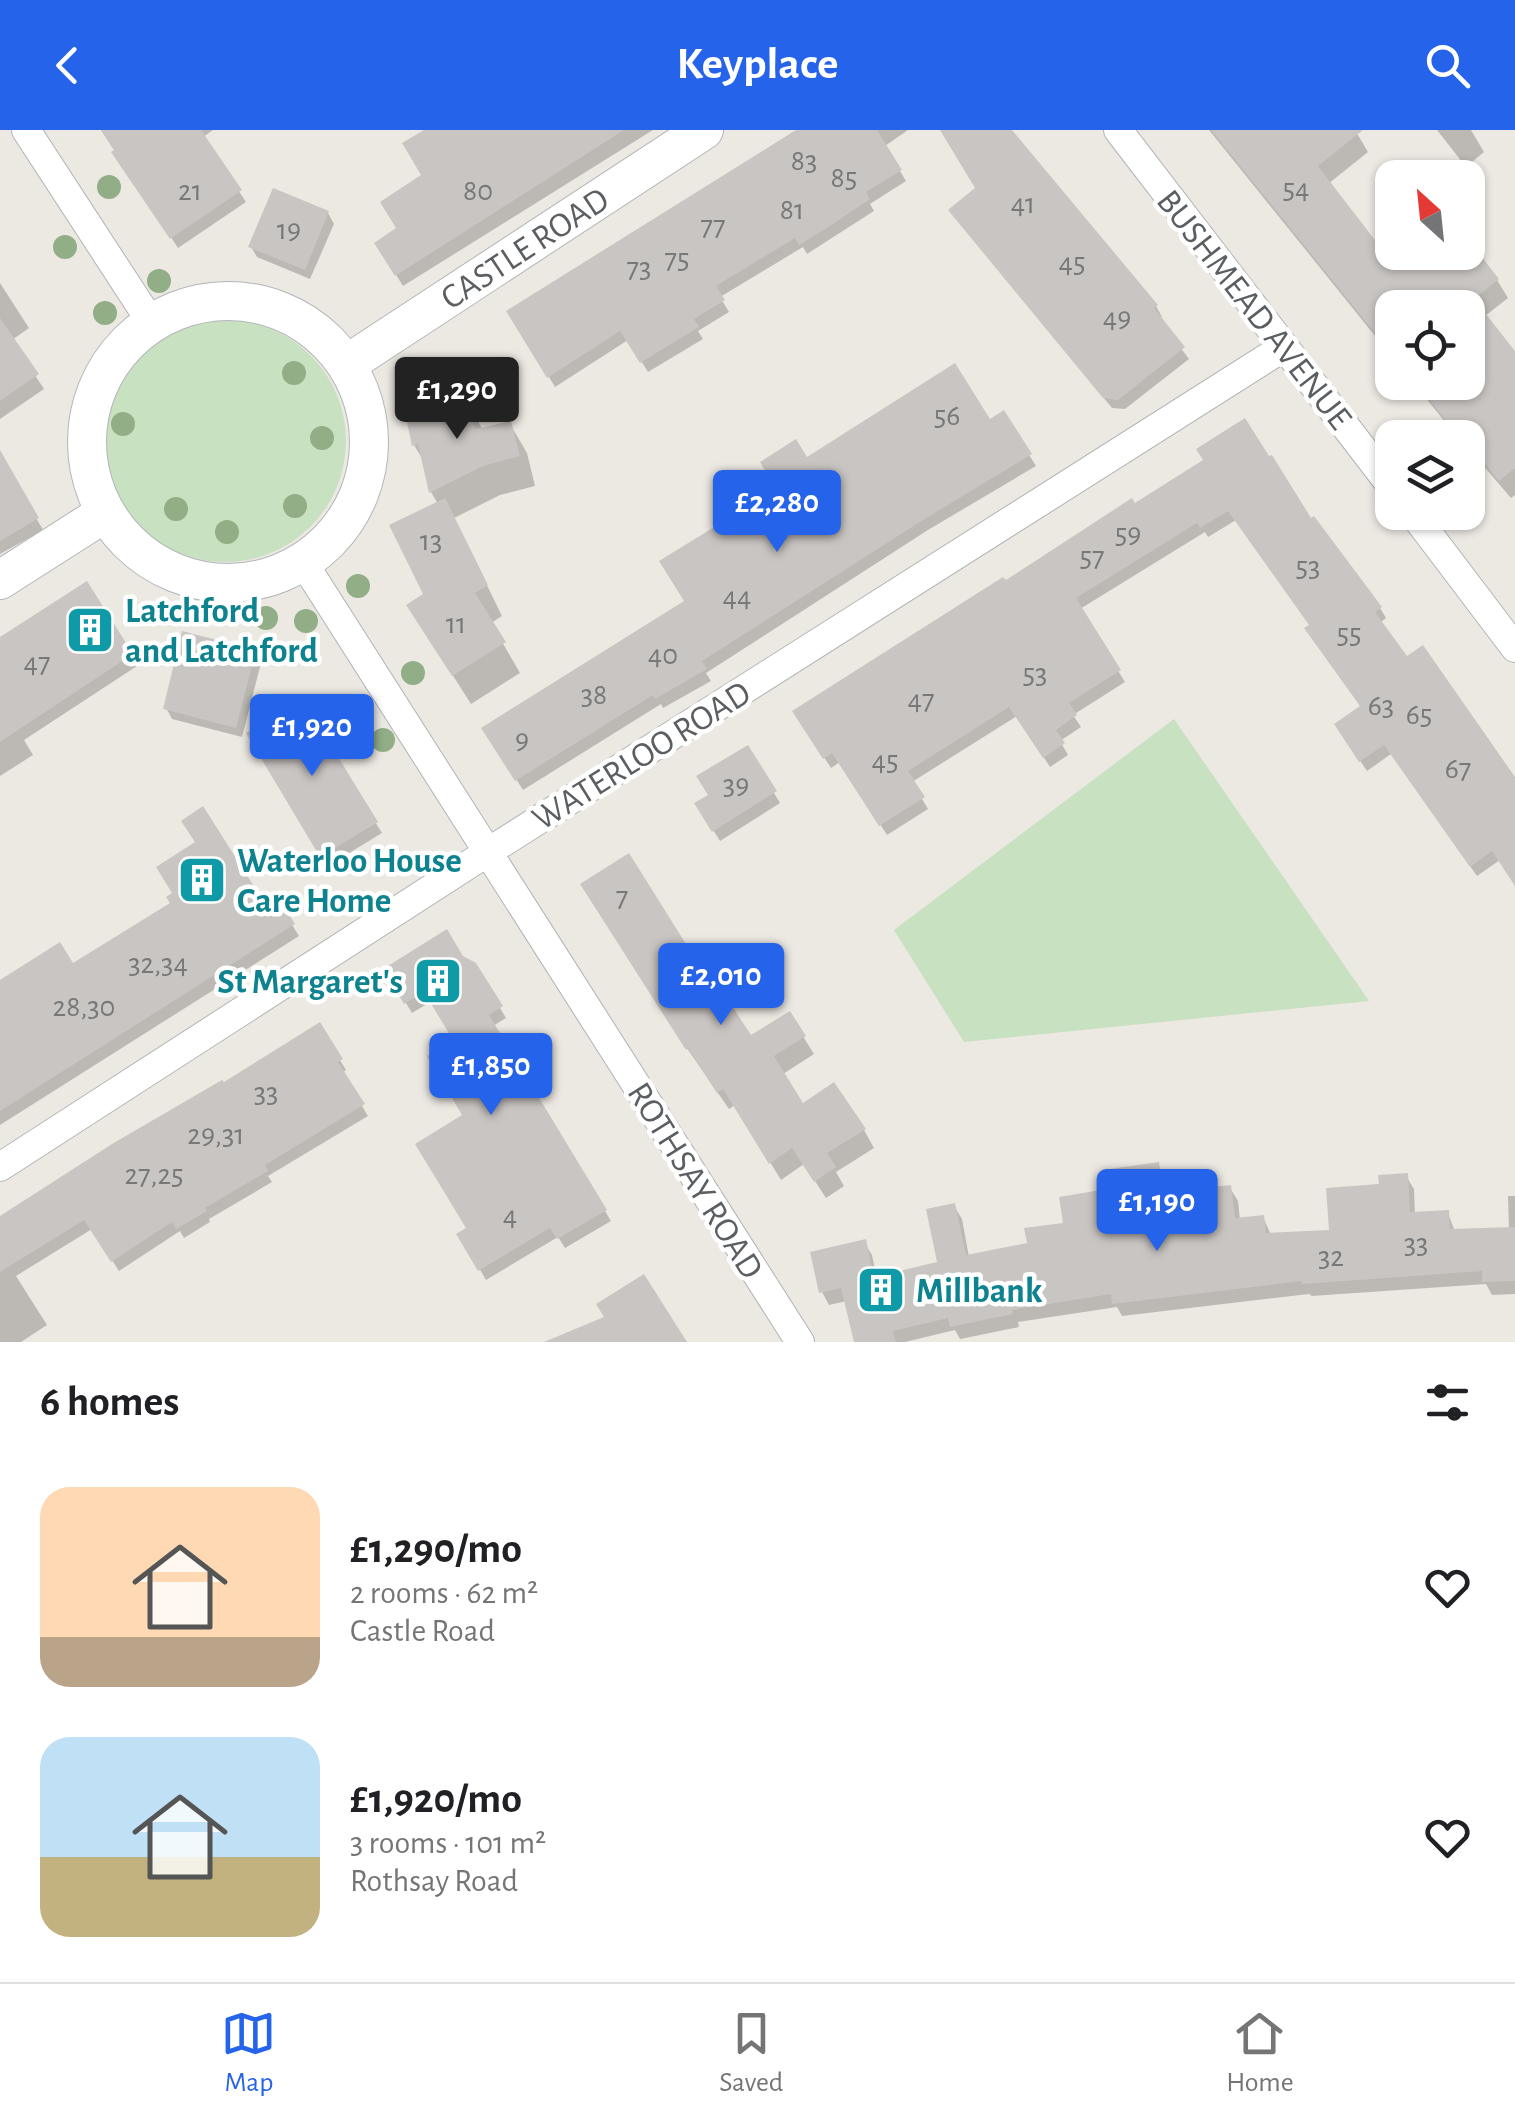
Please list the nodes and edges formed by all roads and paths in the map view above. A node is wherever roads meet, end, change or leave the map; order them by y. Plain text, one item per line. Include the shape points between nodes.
1 (26, 130) edge
2 (704, 130) edge
3 (1118, 130) edge
4 (151, 322) junction
5 (1284, 347) junction
6 (347, 364) junction
7 (1375, 466) edge
8 (105, 513) junction
9 (1426, 530) edge
10 (303, 562) junction
11 (0, 580) edge
12 (1515, 648) edge
13 (488, 852) junction
14 (0, 1167) edge
15 (800, 1342) edge

1 - 4 street
2 - 6 street, CASTLE ROAD
3 - 5 street, BUSHMEAD AVENUE
4 - 6 street via 191,305 235,300 278,309 317,331
4 - 8 street via 118,352 96,389 86,430 89,473
5 - 7 street, BUSHMEAD AVENUE
5 - 13 street, WATERLOO ROAD
6 - 10 street via 366,405 370,450 360,494 337,532
8 - 10 street via 133,548 172,572 216,584 261,580
8 - 11 street
9 - 12 street
10 - 13 street, ROTHSAY ROAD
13 - 14 street, WATERLOO ROAD
13 - 15 street, ROTHSAY ROAD

